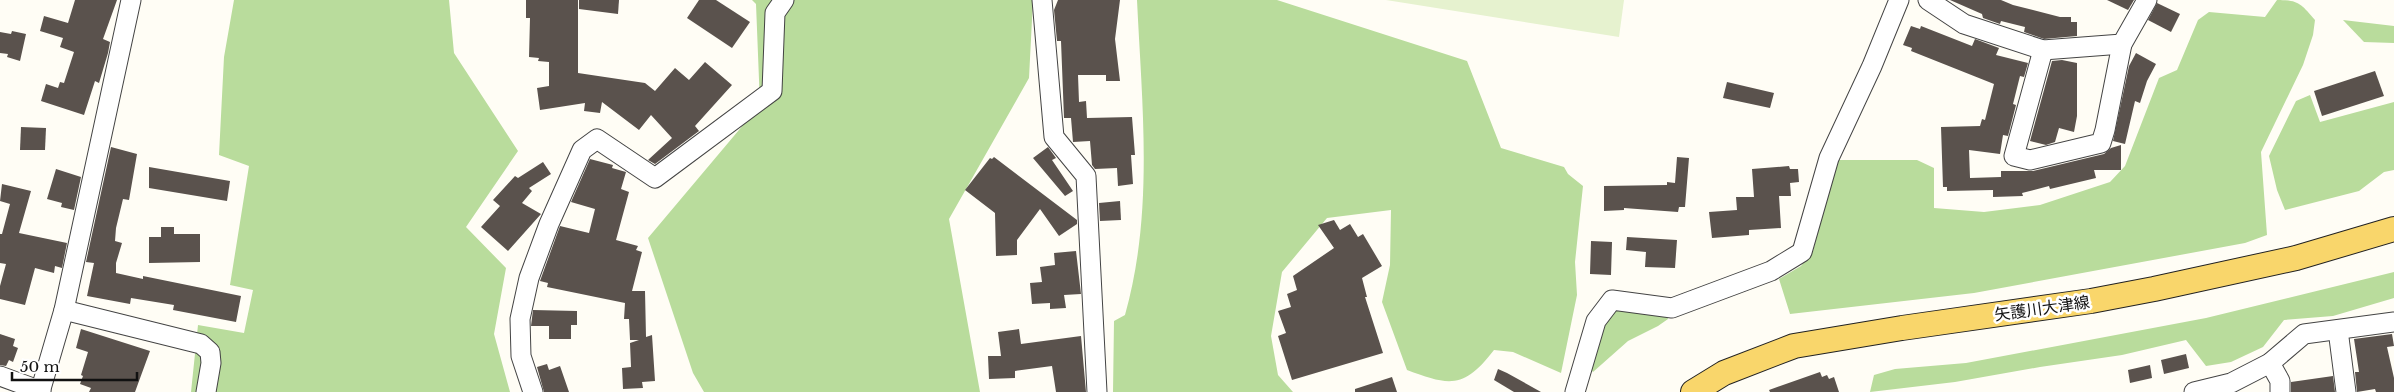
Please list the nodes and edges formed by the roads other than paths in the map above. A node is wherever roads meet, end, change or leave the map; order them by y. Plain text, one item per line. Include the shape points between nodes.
1 (131, 0) edge
2 (784, 0) edge
3 (1042, 0) edge
4 (1899, 0) edge
5 (1928, 0) edge
6 (2147, 0) edge
7 (2122, 44) junction
8 (2043, 50) junction
9 (2394, 229) edge
10 (64, 310) junction
11 (2394, 322) edge
12 (2338, 330) junction
13 (2270, 362) junction
14 (0, 376) edge
15 (2231, 387) edge
16 (41, 391) edge
17 (206, 392) edge
18 (533, 392) edge
19 (1096, 392) edge
20 (1575, 392) edge
21 (1693, 392) edge
22 (2194, 392) edge
23 (2280, 392) edge
24 (2346, 392) edge

1 - 10 street
2 - 18 street via 775,13 772,91 655,178 597,139 582,150 529,278 520,319 521,356
3 - 19 street via 1054,137 1086,176
4 - 20 street via 1829,158 1802,252 1772,271 1672,308 1612,300 1596,321
5 - 8 street via 1964,24
6 - 7 street
7 - 8 street
7 - 8 street via 2100,143 2030,160 2014,156
9 - 21 main road, 矢護川大津線 via 2296,258 2154,289 1794,346 1724,373
10 - 16 street
10 - 17 street via 201,344 210,352
11 - 12 street
12 - 13 street via 2304,334
12 - 24 street
13 - 15 street
13 - 23 street via 2280,381
14 - 16 street
15 - 22 street

